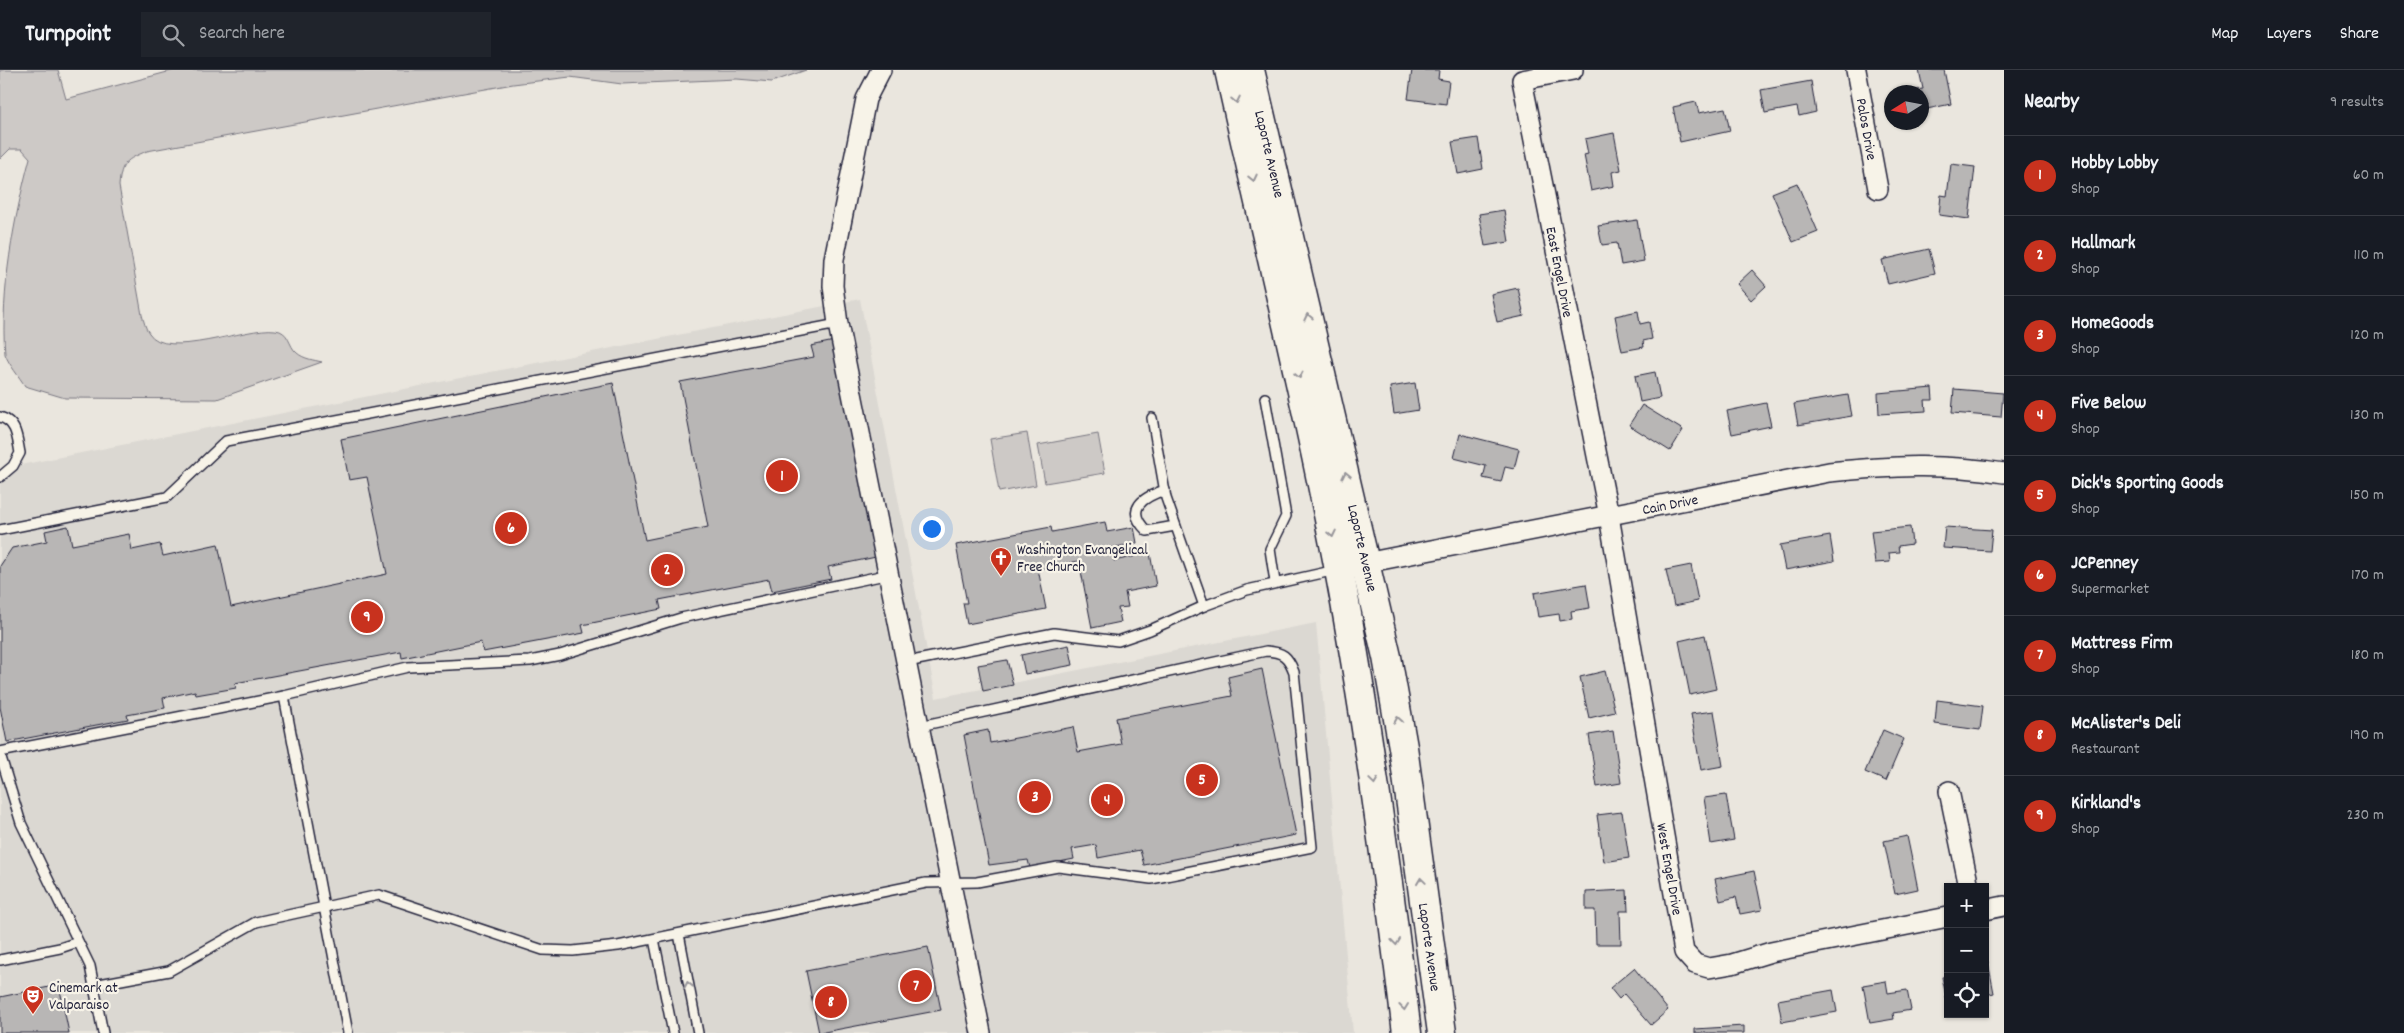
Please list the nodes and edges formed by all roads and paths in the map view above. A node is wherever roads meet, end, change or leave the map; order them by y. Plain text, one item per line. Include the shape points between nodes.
1 (880, 70) edge
2 (1229, 70) edge
3 (1250, 70) edge
4 (1573, 70) edge
5 (1856, 70) edge
6 (1878, 189) dead end
7 (838, 324) junction
8 (1265, 398) dead end
9 (0, 416) edge
10 (1152, 418) dead end
11 (2004, 473) edge
12 (0, 477) edge
13 (1165, 490) junction
14 (1609, 516) junction
15 (1175, 526) junction
16 (0, 530) edge
17 (1366, 563) junction
18 (1339, 569) junction
19 (890, 574) junction
20 (1275, 582) junction
21 (1204, 606) junction
22 (907, 662) junction
23 (284, 696) junction
24 (920, 726) junction
25 (0, 753) edge
26 (1950, 791) dead end
27 (951, 882) junction
28 (1968, 883) edge
29 (2004, 906) edge
30 (324, 907) junction
31 (1989, 909) edge
32 (1944, 918) edge
33 (679, 934) junction
34 (654, 939) junction
35 (78, 942) junction
36 (0, 960) edge
37 (94, 985) junction
38 (103, 1033) edge
39 (348, 1033) edge
40 (673, 1033) edge
41 (698, 1033) edge
42 (982, 1033) edge
43 (1407, 1033) edge
44 (1442, 1033) edge

1 - 7 street via 866,99 834,259 833,286
2 -> 18 main road, Laporte Avenue
17 -> 3 main road, Laporte Avenue
4 - 14 street, East Engel Drive via 1522,80
5 - 6 street, Palos Drive
7 - 16 lane via 226,441 167,497
7 - 19 street
8 - 20 lane via 1286,516 1270,549
9 - 12 lane via 15,428 20,453 13,466
10 - 13 lane
11 - 14 street, Cain Drive via 1899,465 1829,472
13 - 15 lane
13 - 15 lane via 1140,502 1136,512 1139,523 1147,531
14 - 17 street, Cain Drive
14 - 32 street, West Engel Drive via 1684,952 1695,964 1709,968 1771,952
15 - 21 lane
17 - 18 street, Cain Drive
44 -> 17 main road, Laporte Avenue via 1403,747
18 - 20 lane
18 -> 43 main road, Laporte Avenue via 1371,755
19 - 22 street
19 - 23 lane via 680,618 560,655 530,661 408,667
20 - 21 lane
21 - 22 lane via 1118,641 1054,633
22 - 24 street
23 - 25 lane
23 - 30 lane
24 - 27 street
24 - 27 lane via 1266,651 1281,652 1290,659 1294,672 1312,847 1151,878 1058,866 977,882
25 - 35 lane via 21,823
26 - 28 street
27 - 33 lane via 926,883
27 - 42 street
29 - 31 street
30 - 34 lane via 379,895 543,950 573,951
30 - 37 lane via 256,922 169,971
30 - 39 lane
33 - 34 lane
41 -> 33 lane
34 - 40 lane
35 - 36 lane
35 - 37 lane via 90,966
37 - 38 lane

